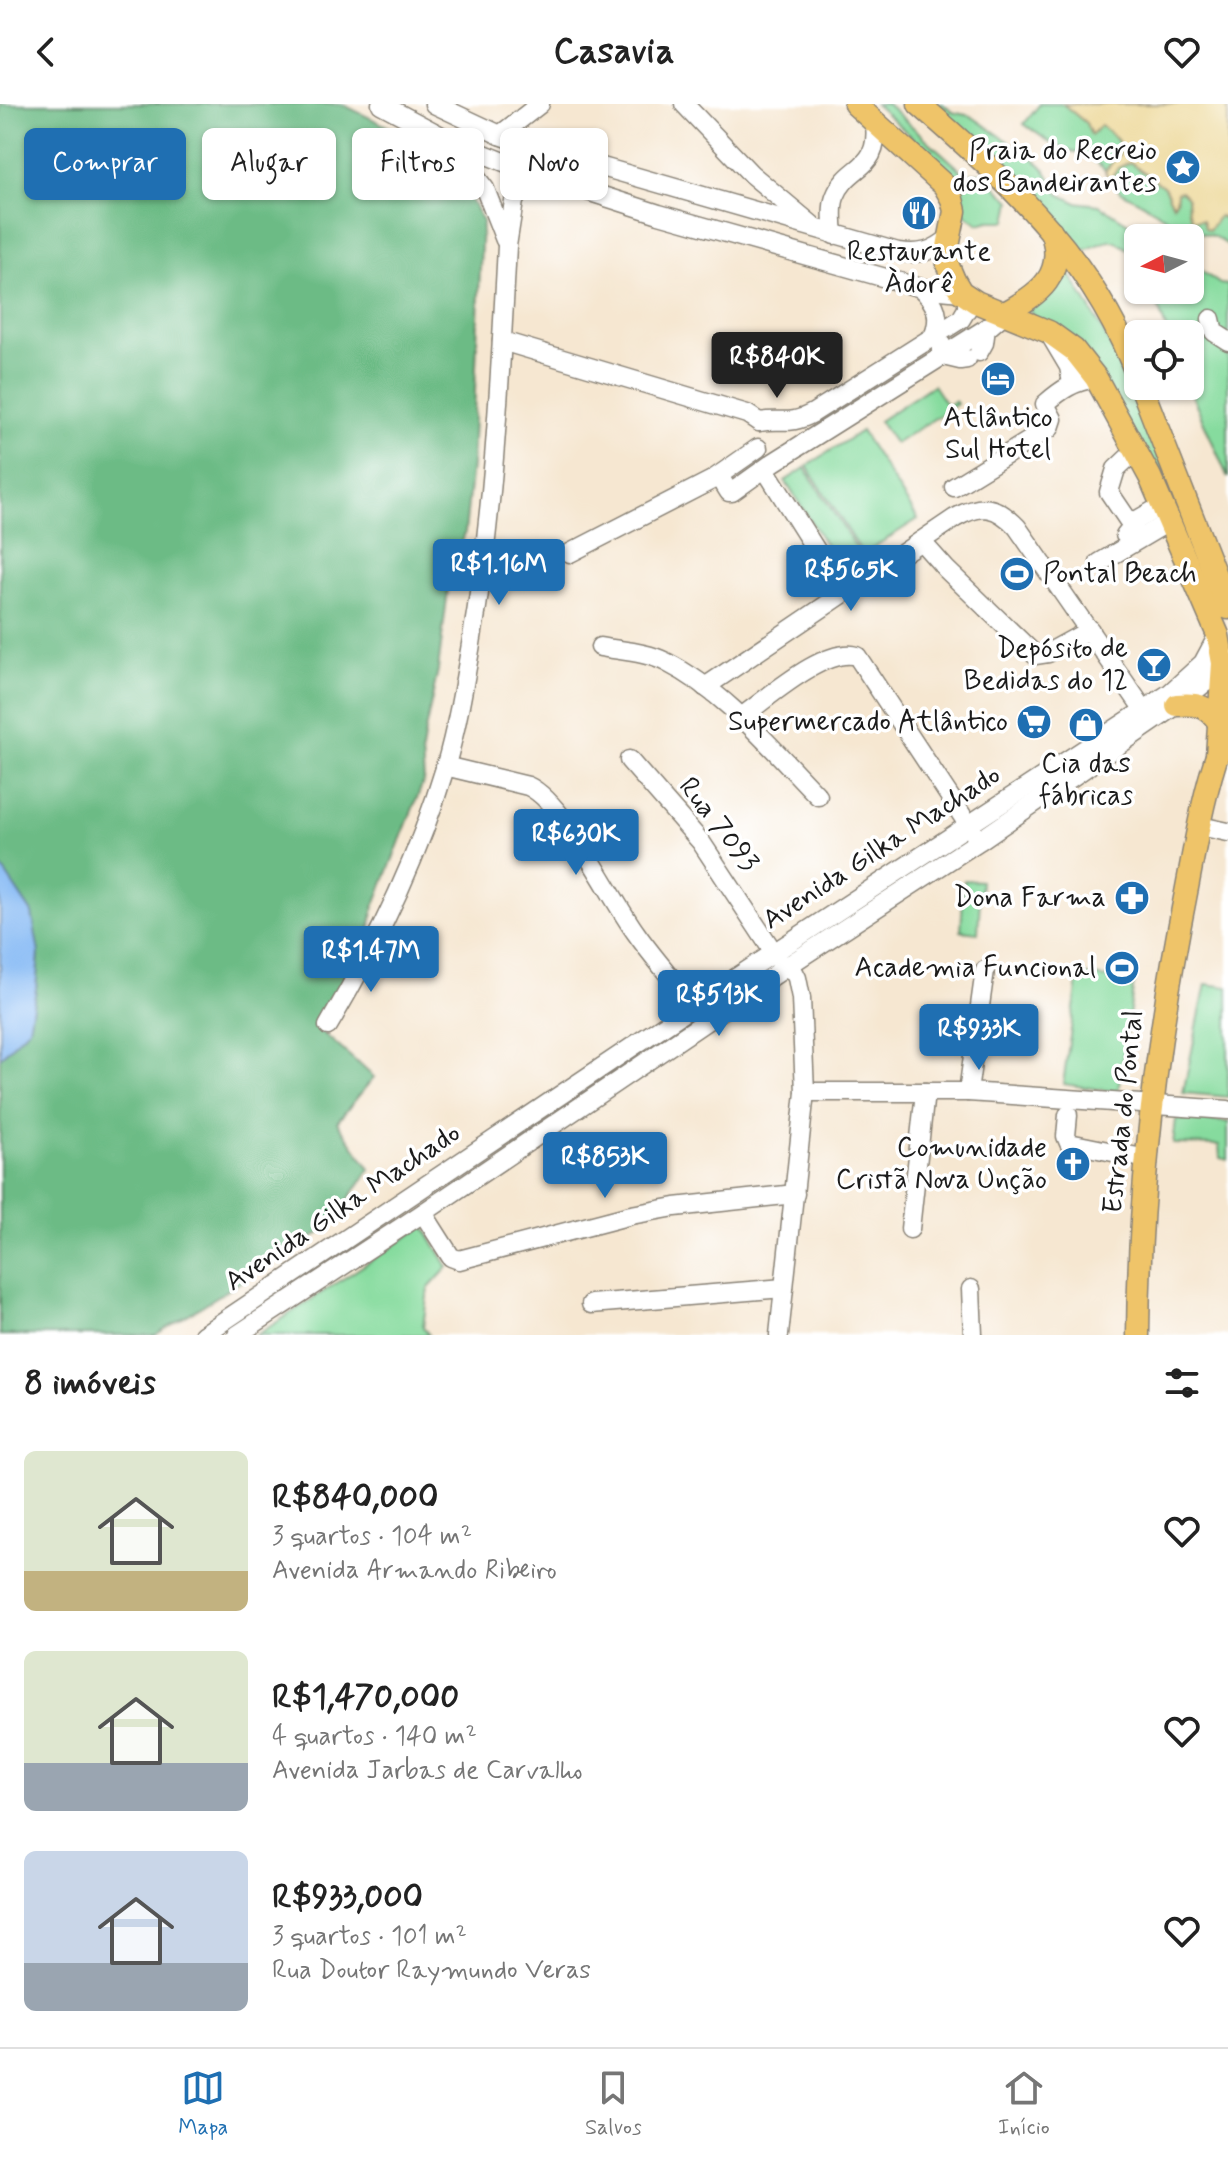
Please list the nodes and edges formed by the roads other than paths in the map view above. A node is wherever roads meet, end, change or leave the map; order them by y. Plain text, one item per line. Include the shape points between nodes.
1 (381, 104) edge
2 (434, 104) edge
3 (540, 104) edge
4 (684, 104) edge
5 (855, 104) edge
6 (919, 104) edge
7 (875, 124) junction
8 (426, 128) edge
9 (509, 128) edge
10 (500, 135) edge
11 (608, 169) edge
12 (751, 174) junction
13 (484, 188) edge
14 (608, 197) edge
15 (515, 200) edge
16 (738, 208) junction
17 (1050, 228) junction
18 (826, 232) junction
19 (950, 237) junction
20 (507, 246) junction
21 (921, 288) junction
22 (964, 294) junction
23 (1005, 313) junction
24 (1211, 319) dead end
25 (986, 328) junction
26 (1049, 332) junction
27 (933, 337) junction
28 (502, 341) junction
29 (1228, 341) edge
30 (1124, 342) edge
31 (914, 350) junction
32 (943, 356) junction
33 (926, 366) junction
34 (1096, 378) junction
35 (1072, 383) junction
36 (1146, 400) edge
37 (759, 422) junction
38 (792, 423) junction
39 (803, 444) junction
40 (758, 448) junction
41 (1135, 451) junction
42 (770, 466) junction
43 (719, 476) junction
44 (954, 487) dead end
45 (1166, 513) junction
46 (1132, 526) junction
47 (1119, 540) dead end
48 (921, 541) junction
49 (570, 553) dead end
50 (1099, 563) dead end
51 (843, 593) junction
52 (1228, 608) edge
53 (1090, 630) junction
54 (1218, 635) junction
55 (600, 647) dead end
56 (1226, 660) edge
57 (705, 687) junction
58 (1177, 705) junction
59 (1144, 710) junction
60 (741, 717) junction
61 (1223, 723) edge
62 (629, 760) dead end
63 (445, 766) junction
64 (818, 796) dead end
65 (968, 825) junction
66 (1200, 826) junction
67 (1228, 832) edge
68 (979, 841) junction
69 (783, 961) junction
70 (985, 970) dead end
71 (693, 1006) junction
72 (328, 1026) dead end
73 (805, 1092) junction
74 (925, 1092) junction
75 (968, 1092) junction
76 (1150, 1104) junction
77 (1228, 1110) edge
78 (1068, 1115) dead end
79 (531, 1116) junction
80 (543, 1132) junction
81 (1147, 1159) junction
82 (795, 1194) junction
83 (423, 1213) junction
84 (910, 1229) dead end
85 (378, 1231) junction
86 (784, 1288) junction
87 (971, 1289) dead end
88 (591, 1304) dead end
89 (203, 1335) edge
90 (237, 1335) edge
91 (779, 1335) edge
92 (973, 1335) edge
93 (1138, 1335) edge

1 - 8 street
2 - 10 street
3 - 9 street
4 - 12 street
5 - 7 main road
6 - 17 main road
7 - 18 street via 873,155 835,197
7 - 19 main road via 944,185 955,211
11 - 16 street
12 - 16 street via 751,198
12 - 18 street
13 - 20 street
14 - 21 street
15 - 20 street
16 - 18 street
17 - 23 main road via 1056,253 1048,282
17 - 30 main road via 1082,270
18 - 19 street via 911,254 924,254
19 - 22 main road via 948,266
20 - 28 street
21 - 22 street
21 - 27 street via 937,311
22 - 23 main road, Estrada do Pontal
22 - 27 street via 965,315
23 - 25 street
23 - 26 main road, Estrada do Pontal
24 - 29 street via 1214,332
25 - 32 street
25 - 32 street via 984,343 973,355
26 - 34 main road, Estrada do Pontal via 1074,350
26 - 35 street
27 - 31 street
27 - 32 street
28 - 37 street via 747,414
28 - 63 street via 484,567
31 - 33 street
31 - 38 street
32 - 33 street
33 - 39 street
34 - 35 street
34 - 41 main road, Estrada do Pontal
35 - 44 street via 1045,404 1053,419 1050,428
36 - 52 main road
37 - 38 street
37 - 40 street
38 - 39 street
39 - 42 street
40 - 42 street
40 - 43 street
41 - 45 main road, Estrada do Pontal
41 - 46 street via 1116,469 1109,489
42 - 43 street via 731,493
42 - 51 street
43 - 49 street
45 - 46 street
45 - 50 street
45 - 54 main road, Estrada do Pontal
46 - 47 street
48 - 51 street
48 - 53 street via 1035,655
48 - 53 street via 965,513 986,508 1005,514
51 - 57 street
53 - 59 street
54 - 56 main road, Estrada do Pontal
54 - 59 street, Avenida Gilka Machado via 1191,676
55 - 57 street via 656,658
56 - 58 street, Avenida Gilka Machado
56 - 61 main road, Estrada do Pontal
57 - 60 street
58 - 61 main road via 1206,707
58 - 68 street, Avenida Gilka Machado
59 - 65 street, Avenida Gilka Machado
60 - 64 street
60 - 65 street via 821,661 857,656
61 - 66 main road, Estrada do Pontal
62 - 69 street, Rua 7093 via 701,842
63 - 71 street via 540,793 577,839 649,952
63 - 72 street via 403,881
65 - 68 street
65 - 69 street, Avenida Gilka Machado
66 - 67 street
66 - 76 main road, Estrada do Pontal
68 - 69 street, Avenida Gilka Machado
69 - 71 street, Avenida Gilka Machado
69 - 73 street, Rua 7093 via 797,978 801,998
69 - 80 street, Avenida Gilka Machado
70 - 75 street
71 - 79 street, Avenida Gilka Machado
73 - 74 street
73 - 82 street, Rua 7093
74 - 75 street
74 - 84 street
75 - 76 street
76 - 77 street
76 - 81 main road, Estrada do Pontal
78 - 81 street via 1069,1143
79 - 80 street
79 - 85 street, Avenida Gilka Machado
80 - 83 street, Avenida Gilka Machado
81 - 93 main road, Estrada do Pontal
82 - 83 street via 631,1215 459,1260 451,1257
82 - 86 street, Rua 7093
83 - 85 street, Avenida Gilka Machado
85 - 89 street, Avenida Gilka Machado
85 - 90 street, Avenida Gilka Machado
86 - 88 street
86 - 91 street, Rua 7093
87 - 92 street

